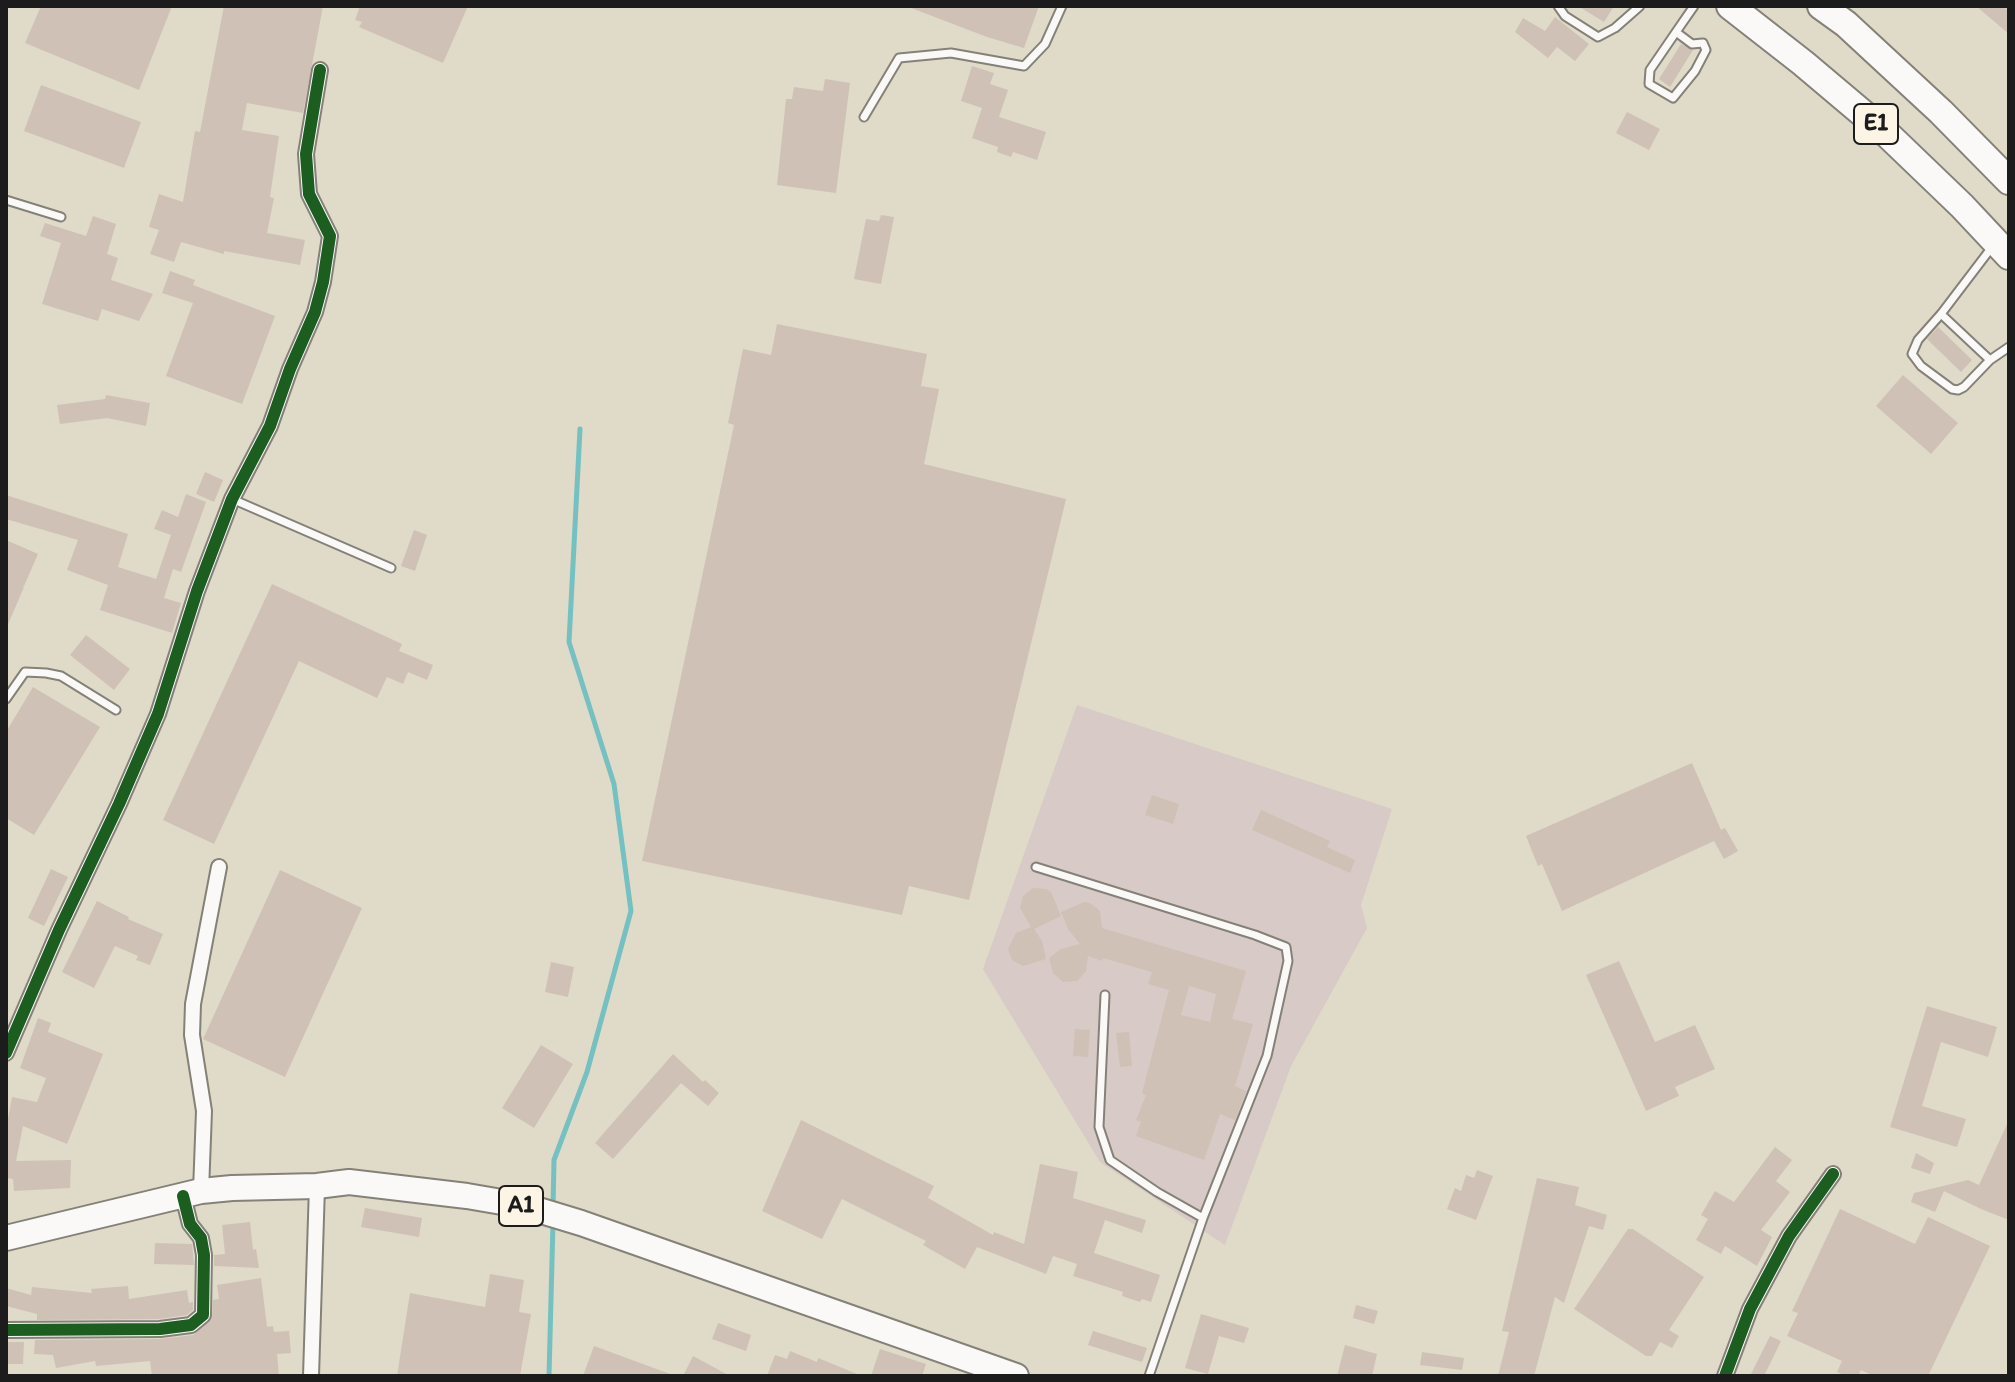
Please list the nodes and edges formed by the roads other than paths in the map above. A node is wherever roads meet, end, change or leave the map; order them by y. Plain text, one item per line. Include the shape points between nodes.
1 (1062, 6) edge
2 (1558, 6) edge
3 (1694, 6) edge
4 (1730, 6) edge
5 (1821, 6) edge
6 (1635, 7) edge
7 (1676, 32) junction
8 (320, 70) dead end
9 (864, 117) dead end
10 (2009, 181) edge
11 (6, 200) edge
12 (61, 217) dead end
13 (2003, 250) edge
14 (1941, 314) junction
15 (2009, 347) edge
16 (1990, 360) junction
17 (232, 499) junction
18 (391, 568) dead end
19 (6, 699) edge
20 (116, 710) dead end
21 (219, 867) dead end
22 (1036, 867) dead end
23 (1105, 995) dead end
24 (6, 1053) edge
25 (1833, 1174) dead end
26 (317, 1186) junction
27 (192, 1193) junction
28 (1203, 1218) junction
29 (6, 1238) edge
30 (6, 1330) edge
31 (1004, 1374) edge
32 (311, 1376) edge
33 (1149, 1376) edge
34 (1725, 1376) edge

1 - 9 lane via 1045,44 1024,66 951,53 899,58
2 - 6 lane via 1598,37
3 - 7 lane
4 - 13 highway, E1 via 1886,133
5 - 10 highway, E1 via 1941,112
7 - 7 lane via 1648,78 1649,84 1673,98 1706,50 1703,43 1692,44
8 - 17 street via 306,154 309,194 330,236 323,282 270,426
11 - 12 lane
13 - 14 lane
14 - 16 lane
14 - 16 lane via 1913,348 1914,360 1958,390
15 - 16 lane
17 - 18 lane
17 - 24 street via 158,714
19 - 20 lane via 25,672 46,673 61,676
21 - 27 street via 193,1004 192,1035 204,1111
22 - 28 lane via 1286,947 1288,961 1267,1056
23 - 28 lane via 1099,1127 1110,1160
25 - 34 street via 1789,1236 1750,1309
26 - 27 highway, A1
26 - 31 highway, A1 via 349,1182 525,1206
26 - 32 street
27 - 29 highway, A1
27 - 30 street via 190,1224 201,1238 204,1255 203,1315 191,1325
28 - 33 lane

